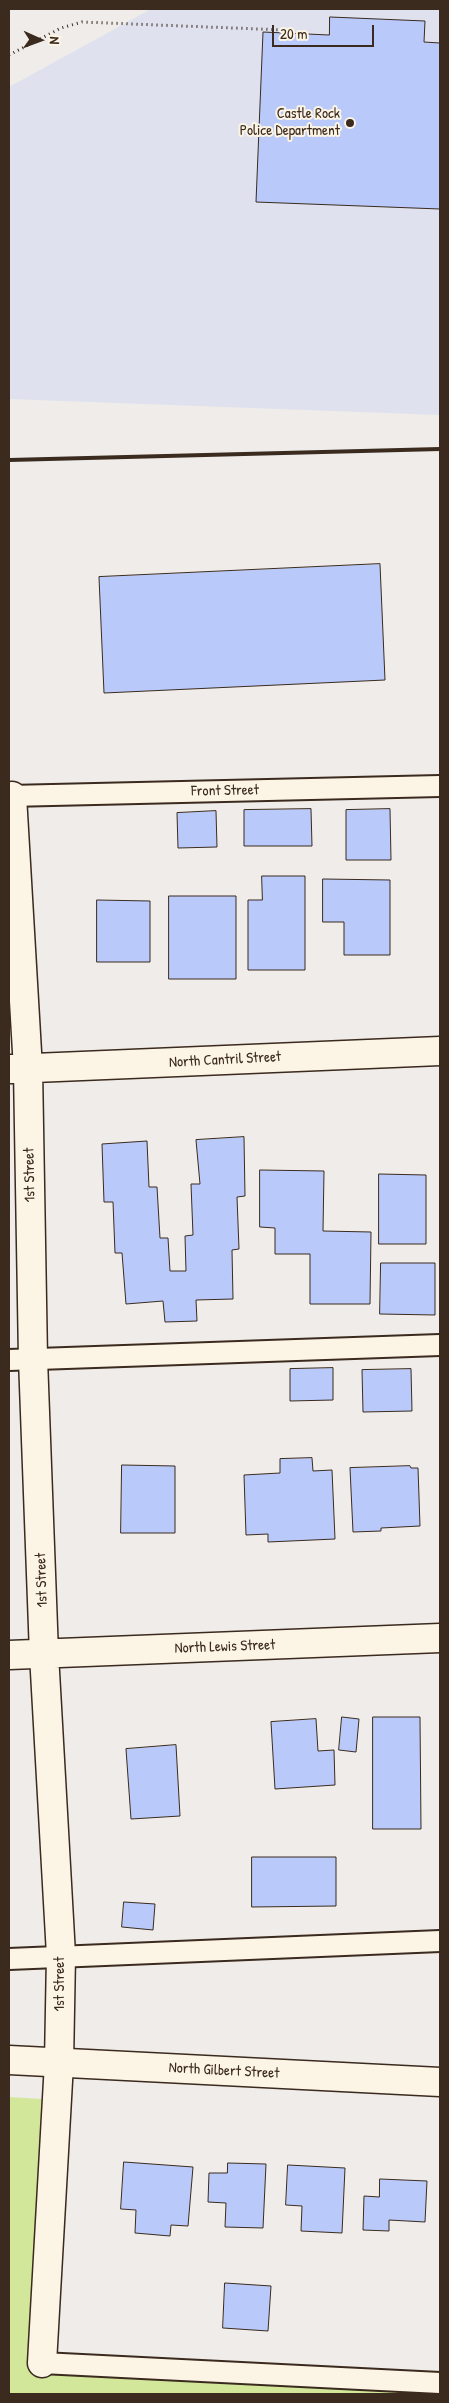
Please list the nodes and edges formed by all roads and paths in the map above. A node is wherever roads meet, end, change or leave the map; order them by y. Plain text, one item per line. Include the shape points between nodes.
1 (284, 30) dead end
2 (9, 55) edge
3 (440, 786) edge
4 (10, 796) edge
5 (440, 1051) edge
6 (18, 1069) edge
7 (440, 1345) edge
8 (21, 1359) edge
9 (440, 1638) edge
10 (44, 1654) junction
11 (9, 1655) edge
12 (440, 1941) edge
13 (61, 1955) junction
14 (9, 1959) edge
15 (9, 2060) edge
16 (59, 2063) junction
17 (440, 2082) edge
18 (42, 2363) joint
19 (440, 2382) edge

1 - 2 path via 82,22 61,28
3 - 4 lane, Front Street
4 - 6 street, 1st Street
5 - 6 street, North Cantril Street
6 - 8 street, 1st Street
7 - 8 lane
8 - 10 street, 1st Street
9 - 10 street, North Lewis Street
10 - 11 street, North Lewis Street
10 - 13 street, 1st Street
12 - 13 lane
13 - 14 lane
13 - 16 street, 1st Street
15 - 16 street, North Gilbert Street
16 - 17 street, North Gilbert Street
16 - 18 street, 1st Street
18 - 19 lane

